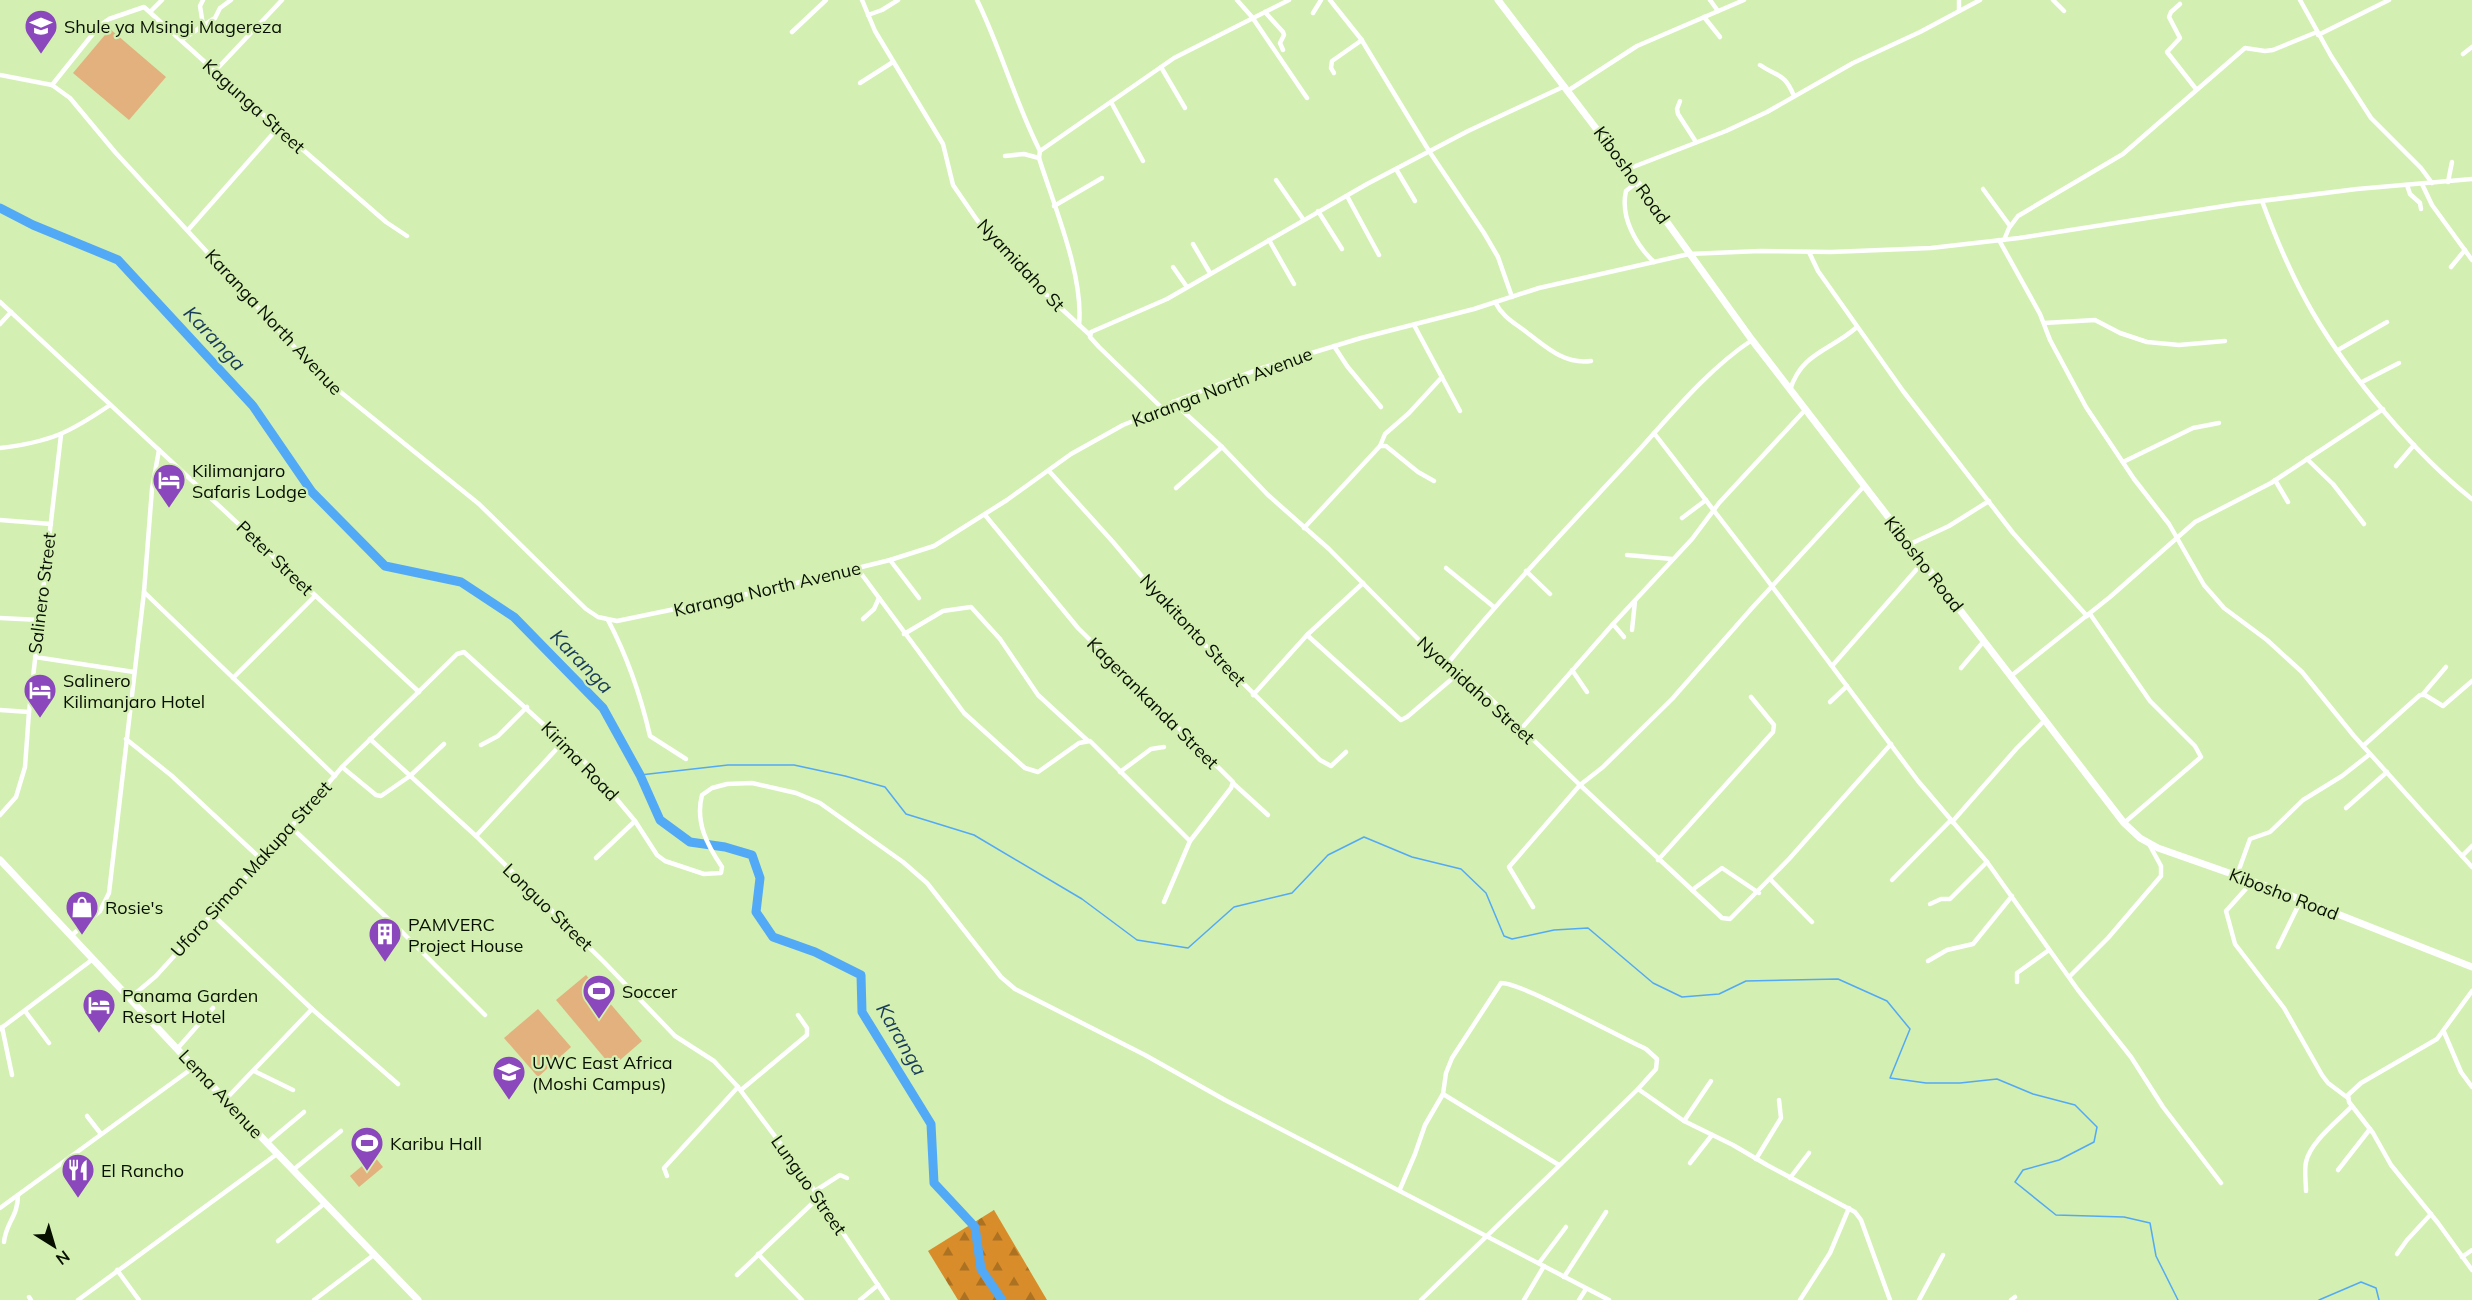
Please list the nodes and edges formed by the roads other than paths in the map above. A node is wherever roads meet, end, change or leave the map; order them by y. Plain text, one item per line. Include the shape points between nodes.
1 (162, 0) edge
2 (197, 0) edge
3 (203, 0) edge
4 (219, 0) edge
5 (231, 0) edge
6 (282, 0) edge
7 (826, 0) edge
8 (862, 0) edge
9 (898, 0) edge
10 (977, 0) edge
11 (1237, 0) edge
12 (1289, 0) edge
13 (1321, 0) edge
14 (1330, 0) edge
15 (1498, 0) edge
16 (1710, 0) edge
17 (1744, 0) edge
18 (1959, 0) edge
19 (1980, 0) edge
20 (2053, 0) edge
21 (2300, 0) edge
22 (2389, 0) edge
23 (2180, 4) dead end
24 (200, 6) junction
25 (220, 8) junction
26 (151, 11) junction
27 (1718, 11) junction
28 (1959, 11) junction
29 (2064, 11) dead end
30 (1265, 12) junction
31 (1313, 13) dead end
32 (868, 15) junction
33 (1252, 17) junction
34 (1704, 17) junction
35 (203, 25) junction
36 (792, 32) dead end
37 (2318, 33) junction
38 (1720, 37) dead end
39 (181, 40) junction
40 (1362, 40) junction
41 (2472, 47) edge
42 (1283, 50) dead end
43 (2463, 54) dead end
44 (893, 62) junction
45 (1761, 65) dead end
46 (1161, 67) junction
47 (215, 71) junction
48 (1334, 73) dead end
49 (0, 75) edge
50 (860, 83) dead end
51 (52, 85) junction
52 (1567, 88) junction
53 (2196, 89) junction
54 (1794, 96) junction
55 (1307, 98) dead end
56 (1680, 101) dead end
57 (1111, 102) junction
58 (1185, 108) dead end
59 (278, 128) junction
60 (1696, 142) junction
61 (1040, 151) junction
62 (1429, 151) junction
63 (1005, 156) dead end
64 (1039, 158) junction
65 (1143, 161) dead end
66 (2452, 162) dead end
67 (1626, 167) junction
68 (1396, 169) junction
69 (1102, 178) dead end
70 (2472, 179) edge
71 (1276, 180) dead end
72 (1637, 182) junction
73 (2448, 182) junction
74 (2432, 183) junction
75 (2422, 184) junction
76 (2407, 185) junction
77 (1983, 189) dead end
78 (1347, 196) junction
79 (1415, 201) dead end
80 (2262, 201) junction
81 (1054, 206) junction
82 (2421, 209) dead end
83 (1318, 211) junction
84 (1303, 219) junction
85 (2010, 226) junction
86 (188, 230) junction
87 (407, 236) dead end
88 (1269, 240) junction
89 (2001, 240) junction
90 (1192, 244) dead end
91 (1342, 249) dead end
92 (2465, 250) junction
93 (1809, 252) junction
94 (1689, 254) junction
95 (1380, 255) dead end
96 (2472, 261) edge
97 (1654, 262) junction
98 (1173, 267) dead end
99 (2451, 267) dead end
100 (1210, 273) junction
101 (1294, 285) dead end
102 (1187, 287) junction
103 (1512, 297) junction
104 (0, 302) edge
105 (1495, 302) junction
106 (11, 312) junction
107 (2387, 322) dead end
108 (2044, 323) junction
109 (0, 324) edge
110 (1079, 325) junction
111 (1414, 325) junction
112 (1857, 327) junction
113 (1090, 335) junction
114 (1752, 340) junction
115 (2225, 341) dead end
116 (1334, 346) junction
117 (2338, 350) junction
118 (1591, 361) dead end
119 (2399, 363) dead end
120 (1442, 377) junction
121 (2362, 382) junction
122 (1791, 390) junction
123 (1173, 402) junction
124 (110, 405) junction
125 (1381, 407) dead end
126 (1163, 408) junction
127 (1806, 409) junction
128 (2383, 409) junction
129 (1460, 411) dead end
130 (2219, 423) dead end
131 (1654, 433) junction
132 (61, 435) junction
133 (2414, 445) junction
134 (1380, 446) junction
135 (1222, 447) junction
136 (0, 448) edge
137 (159, 450) junction
138 (2307, 459) junction
139 (2123, 462) junction
140 (2396, 466) dead end
141 (1049, 471) junction
142 (2275, 480) junction
143 (1434, 481) dead end
144 (1864, 486) junction
145 (1176, 488) dead end
146 (2472, 499) edge
147 (1706, 500) junction
148 (1989, 501) junction
149 (2288, 502) dead end
150 (1713, 511) junction
151 (985, 515) junction
152 (1682, 518) dead end
153 (0, 520) edge
154 (51, 524) junction
155 (2364, 524) dead end
156 (1304, 528) junction
157 (2177, 536) junction
158 (1908, 545) junction
159 (1627, 555) dead end
160 (1672, 559) junction
161 (890, 560) junction
162 (1923, 562) junction
163 (857, 568) junction
164 (1446, 568) dead end
165 (1526, 571) junction
166 (1363, 583) junction
167 (1773, 586) junction
168 (144, 592) junction
169 (1550, 594) dead end
170 (315, 596) junction
171 (879, 598) junction
172 (919, 598) dead end
173 (1635, 601) junction
174 (1494, 607) junction
175 (2089, 615) junction
176 (0, 618) edge
177 (863, 619) dead end
178 (40, 620) junction
179 (608, 620) junction
180 (1613, 624) junction
181 (1632, 630) dead end
182 (904, 634) junction
183 (1307, 635) junction
184 (1624, 637) dead end
185 (1983, 641) junction
186 (35, 657) junction
187 (1449, 663) junction
188 (1832, 666) junction
189 (2446, 667) dead end
190 (1961, 668) dead end
191 (1572, 670) junction
192 (134, 672) junction
193 (1460, 672) junction
194 (2011, 676) junction
195 (233, 678) junction
196 (2472, 681) edge
197 (1847, 686) junction
198 (419, 692) junction
199 (1587, 692) dead end
200 (2423, 694) junction
201 (1253, 695) junction
202 (1751, 697) dead end
203 (1830, 702) dead end
204 (527, 707) junction
205 (0, 710) edge
206 (28, 712) junction
207 (2044, 720) junction
208 (1521, 729) junction
209 (126, 739) junction
210 (370, 739) junction
211 (1087, 740) junction
212 (563, 742) junction
213 (444, 744) dead end
214 (1891, 744) junction
215 (481, 745) dead end
216 (2363, 746) junction
217 (1164, 747) dead end
218 (1346, 752) dead end
219 (2370, 754) junction
220 (686, 759) dead end
221 (342, 767) junction
222 (1120, 772) junction
223 (2387, 772) junction
224 (335, 776) junction
225 (410, 776) junction
226 (1234, 784) junction
227 (1580, 785) junction
228 (2346, 808) dead end
229 (0, 815) edge
230 (1268, 815) dead end
231 (1952, 821) junction
232 (635, 822) junction
233 (2124, 823) junction
234 (291, 827) junction
235 (476, 836) junction
236 (1190, 841) junction
237 (2149, 844) junction
238 (2472, 846) edge
239 (2462, 856) junction
240 (596, 858) dead end
241 (0, 860) edge
242 (262, 860) junction
243 (1658, 860) junction
244 (1987, 862) junction
245 (2472, 867) edge
246 (2237, 875) junction
247 (1892, 879) dead end
248 (1771, 880) junction
249 (2253, 881) junction
250 (1692, 890) junction
251 (1758, 893) junction
252 (2012, 896) junction
253 (2301, 900) junction
254 (1164, 902) dead end
255 (1929, 904) dead end
256 (1533, 906) dead end
257 (212, 914) junction
258 (1812, 922) dead end
259 (72, 935) junction
260 (2278, 947) dead end
261 (2049, 950) junction
262 (93, 959) junction
263 (1928, 961) dead end
264 (2472, 968) edge
265 (2069, 977) junction
266 (2016, 982) dead end
267 (2472, 991) edge
268 (130, 998) junction
269 (213, 1008) dead end
270 (312, 1009) junction
271 (24, 1011) junction
272 (798, 1015) dead end
273 (485, 1016) dead end
274 (1, 1028) edge
275 (2444, 1032) junction
276 (49, 1043) dead end
277 (177, 1048) junction
278 (194, 1067) junction
279 (254, 1071) junction
280 (726, 1073) joint
281 (12, 1076) dead end
282 (1711, 1081) dead end
283 (398, 1084) dead end
284 (2472, 1087) edge
285 (740, 1088) junction
286 (1638, 1089) junction
287 (293, 1090) dead end
288 (1443, 1094) junction
289 (2348, 1098) junction
290 (225, 1100) junction
291 (1779, 1100) dead end
292 (2352, 1106) junction
293 (304, 1112) dead end
294 (87, 1116) dead end
295 (1684, 1121) junction
296 (2370, 1129) junction
297 (341, 1131) dead end
298 (100, 1134) junction
299 (1712, 1136) junction
300 (267, 1143) junction
301 (1809, 1153) dead end
302 (277, 1154) junction
303 (1756, 1159) junction
304 (1690, 1163) dead end
305 (1559, 1165) junction
306 (293, 1170) junction
307 (2338, 1170) dead end
308 (667, 1176) dead end
309 (847, 1178) dead end
310 (1790, 1178) junction
311 (2221, 1183) dead end
312 (1400, 1189) junction
313 (815, 1191) junction
314 (2306, 1191) dead end
315 (18, 1195) junction
316 (819, 1197) junction
317 (325, 1203) junction
318 (0, 1208) edge
319 (1849, 1208) junction
320 (1606, 1212) dead end
321 (2431, 1214) junction
322 (1566, 1227) dead end
323 (1487, 1235) junction
324 (278, 1241) dead end
325 (4, 1242) dead end
326 (2472, 1250) edge
327 (375, 1254) junction
328 (758, 1254) junction
329 (2397, 1254) dead end
330 (1943, 1255) dead end
331 (2462, 1257) junction
332 (1539, 1263) junction
333 (1545, 1266) junction
334 (117, 1270) junction
335 (2472, 1270) edge
336 (737, 1275) dead end
337 (1563, 1277) junction
338 (878, 1285) junction
339 (1586, 1289) junction
340 (79, 1300) edge
341 (139, 1300) edge
342 (314, 1300) edge
343 (418, 1300) edge
344 (802, 1300) edge
345 (860, 1300) edge
346 (888, 1300) edge
347 (1421, 1300) edge
348 (1524, 1300) edge
349 (1579, 1300) edge
350 (1609, 1300) edge
351 (1800, 1300) edge
352 (1890, 1300) edge
353 (1919, 1300) edge

1 - 26 street
2 - 24 street
3 - 24 street
4 - 25 street
5 - 25 street
6 - 47 street
7 - 36 street
8 - 32 street, Nyamidaho St
9 - 32 street
10 - 61 street
11 - 33 street
12 - 30 street
13 - 31 street
14 - 40 street
15 - 52 street, Kibosho Road
16 - 27 street
17 - 27 street
18 - 28 street
19 - 28 street
20 - 29 street
21 - 37 street
22 - 37 street
23 - 53 street via 2169,17 2180,38 2167,52
24 - 35 street
25 - 35 street
26 - 39 street, Kagunga Street
26 - 51 street via 144,6 100,25
27 - 34 street
28 - 54 street
30 - 33 street
30 - 42 street via 1283,32
32 - 44 street, Nyamidaho St
33 - 46 street
33 - 55 street
34 - 38 street
34 - 52 street via 1637,46
35 - 39 street
37 - 53 street via 2272,50 2245,48
37 - 74 street via 2371,118
39 - 47 street, Kagunga Street
40 - 48 street via 1334,59
40 - 62 street
41 - 43 street
44 - 50 street
44 - 110 street, Nyamidaho St via 943,144 951,181 977,220 1025,275
45 - 54 street via 1781,75
46 - 57 street
46 - 58 street
47 - 59 street, Kagunga Street
49 - 51 street, Karanga North Avenue
51 - 86 street, Karanga North Avenue via 70,98
52 - 62 street
52 - 67 street, Kibosho Road
53 - 85 street via 2123,154 2030,208
54 - 60 street
56 - 60 street via 1678,114
57 - 61 street
57 - 65 street
59 - 86 street
59 - 87 street, Kagunga Street
60 - 67 street
61 - 64 street
62 - 68 street
62 - 103 street via 1491,245
63 - 64 street via 1024,154
64 - 81 street
66 - 73 street
67 - 72 street, Kibosho Road
68 - 78 street
68 - 79 street
69 - 81 street
70 - 73 street, Karanga North Avenue
71 - 84 street
72 - 94 street, Kibosho Road
72 - 97 street via 1626,191 1626,209 1637,245
73 - 74 street, Karanga North Avenue
74 - 75 street, Karanga North Avenue
75 - 76 street, Karanga North Avenue
75 - 92 street via 2432,206
76 - 80 street, Karanga North Avenue
76 - 82 street
77 - 85 street
78 - 83 street
78 - 95 street
80 - 89 street, Karanga North Avenue
80 - 117 street via 2298,284
81 - 110 street via 1074,276
83 - 84 street
83 - 91 street
84 - 88 street
85 - 89 street
86 - 179 street, Karanga North Avenue via 322,377 479,504 586,609
88 - 100 street
88 - 101 street
89 - 93 street, Karanga North Avenue via 1893,251
89 - 108 street
90 - 100 street
92 - 96 street
92 - 99 street
93 - 94 street, Karanga North Avenue
93 - 112 street
94 - 97 street, Karanga North Avenue
94 - 114 street, Kibosho Road
97 - 103 street, Karanga North Avenue via 1580,277
98 - 102 street
100 - 102 street
102 - 113 street via 1156,305 1097,328
103 - 105 street, Karanga North Avenue
104 - 106 street, Peter Street
105 - 111 street, Karanga North Avenue
105 - 118 street via 1505,317 1548,349 1570,360
106 - 109 street
106 - 124 street, Peter Street
107 - 117 street
108 - 115 street via 2095,320 2147,342 2179,345
108 - 139 street via 2086,406
110 - 113 street, Nyamidaho St
111 - 116 street, Karanga North Avenue
111 - 120 street
112 - 122 street via 1845,339 1800,366
112 - 148 street
113 - 126 street, Nyamidaho St
114 - 122 street, Kibosho Road
114 - 131 street via 1719,365
116 - 123 street, Karanga North Avenue
116 - 125 street
117 - 121 street
119 - 121 street
120 - 129 street
120 - 134 street via 1385,434
121 - 128 street
122 - 127 street, Kibosho Road
123 - 126 street, Karanga North Avenue
123 - 135 street, Nyamidaho Street
124 - 132 street
124 - 137 street, Peter Street
126 - 141 street, Karanga North Avenue via 1102,436
127 - 144 street, Kibosho Road
127 - 150 street
128 - 133 street
128 - 138 street
130 - 139 street via 2193,428
131 - 147 street
131 - 165 street
132 - 136 street
132 - 154 street, Salinero Street
133 - 140 street
133 - 146 street
134 - 143 street via 1386,446
134 - 156 street
135 - 145 street
135 - 156 street, Nyamidaho Street
137 - 168 street
137 - 170 street, Peter Street
138 - 142 street
138 - 155 street via 2333,484
139 - 157 street
141 - 151 street, Karanga North Avenue
141 - 201 street, Nyakitonto Street via 1171,611
142 - 149 street
142 - 157 street via 2202,518
144 - 158 street, Kibosho Road
144 - 167 street
147 - 150 street
147 - 152 street
148 - 158 street
148 - 175 street via 2013,533
150 - 160 street
150 - 167 street
151 - 161 street, Karanga North Avenue via 934,546
151 - 226 street, Kagerankanda Street via 1078,627
153 - 154 street
154 - 178 street, Salinero Street
156 - 166 street, Nyamidaho Street
157 - 175 street
157 - 216 street via 2212,596 2302,672
158 - 162 street, Kibosho Road
159 - 160 street
160 - 173 street
161 - 163 street, Karanga North Avenue
161 - 172 street
162 - 185 street, Kibosho Road
162 - 188 street
163 - 171 street
163 - 179 street, Karanga North Avenue via 624,621
164 - 174 street
165 - 169 street
165 - 174 street
166 - 183 street
166 - 187 street, Nyamidaho Street via 1424,645
167 - 188 street
167 - 227 street via 1672,699
168 - 192 street
168 - 195 street
170 - 195 street
170 - 198 street, Peter Street
171 - 177 street
171 - 182 street
173 - 180 street
173 - 181 street
174 - 187 street
175 - 194 street
175 - 233 street via 2150,701 2201,757
176 - 178 street
178 - 186 street, Salinero Street
179 - 220 street via 625,655 650,736
180 - 184 street
180 - 191 street
182 - 211 street via 947,610 971,607 999,639 1038,696
182 - 211 street via 964,713 1030,771 1042,770
183 - 193 street via 1401,720
183 - 201 street
185 - 190 street
185 - 194 street, Kibosho Road
186 - 192 street
186 - 206 street, Salinero Street
187 - 193 street, Nyamidaho Street
188 - 197 street
189 - 200 street
191 - 199 street
191 - 208 street
192 - 209 street
193 - 208 street, Nyamidaho Street
194 - 207 street, Kibosho Road
195 - 224 street
196 - 200 street via 2443,706
197 - 203 street
197 - 214 street
198 - 204 street, Kirima Road via 457,654 464,652
198 - 210 street, Uforo Simon Makupa Street
200 - 216 street
201 - 218 street, Nyakitonto Street via 1328,766
202 - 243 street via 1774,725 1773,732
204 - 212 street, Kirima Road
204 - 215 street via 498,736
205 - 206 street
206 - 229 street, Salinero Street via 22,782 16,797
207 - 231 street
207 - 233 street, Kibosho Road
208 - 227 street, Nyamidaho Street
209 - 242 street
209 - 259 street via 109,893 100,911
210 - 221 street, Uforo Simon Makupa Street
210 - 225 street, Longuo Street
211 - 222 street
212 - 232 street, Kirima Road via 608,787
212 - 235 street
213 - 225 street
214 - 231 street
214 - 248 street
216 - 219 street
217 - 222 street via 1151,749
219 - 223 street
219 - 246 street via 2303,800 2270,832 2250,839
221 - 224 street, Uforo Simon Makupa Street
221 - 225 street via 379,795 389,793
222 - 236 street
223 - 228 street
223 - 239 street
224 - 234 street, Uforo Simon Makupa Street
225 - 235 street, Longuo Street
226 - 230 street
226 - 236 street, Kagerankanda Street
227 - 243 street, Nyamidaho Street
227 - 256 street via 1509,867
231 - 244 street
231 - 247 street
232 - 240 street
232 - 312 street, Kirima Road via 664,861 718,875 722,867 704,836 702,795 727,784 752,783 820,803 927,883 1007,984
233 - 237 street, Kibosho Road
234 - 242 street, Uforo Simon Makupa Street
234 - 273 street
235 - 280 street, Longuo Street via 675,1036 708,1055
236 - 254 street, Kagerankanda Street
237 - 246 street, Kibosho Road
237 - 265 street via 2161,866 2161,876
238 - 239 street
239 - 245 street
241 - 259 street, Lema Avenue
242 - 257 street, Uforo Simon Makupa Street
243 - 250 street, Nyamidaho Street
244 - 252 street
244 - 255 street via 1950,899
246 - 249 street, Kibosho Road
248 - 251 street
248 - 258 street
249 - 253 street, Kibosho Road
249 - 289 street via 2226,911 2235,944 2284,1008 2322,1075
250 - 251 street via 1722,868
250 - 251 street, Nyamidaho Street via 1728,920
252 - 261 street
252 - 263 street via 1973,944 1947,950
253 - 260 street
253 - 264 street, Kibosho Road
257 - 268 street, Uforo Simon Makupa Street via 156,976
257 - 270 street
259 - 262 street, Lema Avenue
261 - 265 street
261 - 266 street via 2017,973
262 - 268 street, Lema Avenue
262 - 271 street
265 - 311 street
267 - 275 street
268 - 277 street, Lema Avenue
269 - 277 street
270 - 279 street
270 - 283 street
271 - 274 street
271 - 276 street
272 - 285 street via 807,1035
274 - 281 street
275 - 284 street
275 - 289 street via 2361,1083 2350,1091
277 - 278 street, Lema Avenue
278 - 290 street, Lema Avenue
278 - 298 street
279 - 287 street
279 - 290 street
280 - 285 street, Lunguo Street
282 - 295 street
285 - 308 street via 664,1167
285 - 313 street, Lunguo Street
286 - 288 street via 1657,1066 1657,1059 1650,1052 1504,983 1452,1058
286 - 295 street
286 - 305 street
288 - 305 street
288 - 312 street via 1428,1119
289 - 292 street
290 - 300 street, Lema Avenue
291 - 303 street via 1781,1118
292 - 296 street
292 - 314 street via 2307,1156
293 - 300 street
294 - 298 street
295 - 299 street
296 - 307 street
296 - 321 street via 2391,1166
297 - 306 street
298 - 315 street
299 - 303 street
299 - 304 street
300 - 302 street, Lema Avenue
301 - 310 street
302 - 306 street, Lema Avenue
302 - 334 street
303 - 310 street
305 - 323 street
306 - 317 street, Lema Avenue
309 - 313 street via 840,1175
310 - 319 street
312 - 323 street
313 - 316 street, Lunguo Street
315 - 318 street
315 - 325 street
316 - 328 street
316 - 338 street, Lunguo Street
317 - 324 street
317 - 327 street, Lema Avenue
319 - 351 street via 1830,1253
319 - 352 street via 1861,1220
320 - 337 street
321 - 329 street
321 - 331 street
322 - 332 street
323 - 332 street
323 - 347 street
326 - 331 street
327 - 342 street
327 - 343 street, Lema Avenue
328 - 336 street
328 - 344 street
330 - 353 street
331 - 335 street
332 - 333 street
333 - 337 street
333 - 348 street
334 - 340 street
334 - 341 street
337 - 339 street
338 - 345 street
338 - 346 street, Lunguo Street
339 - 349 street
339 - 350 street

